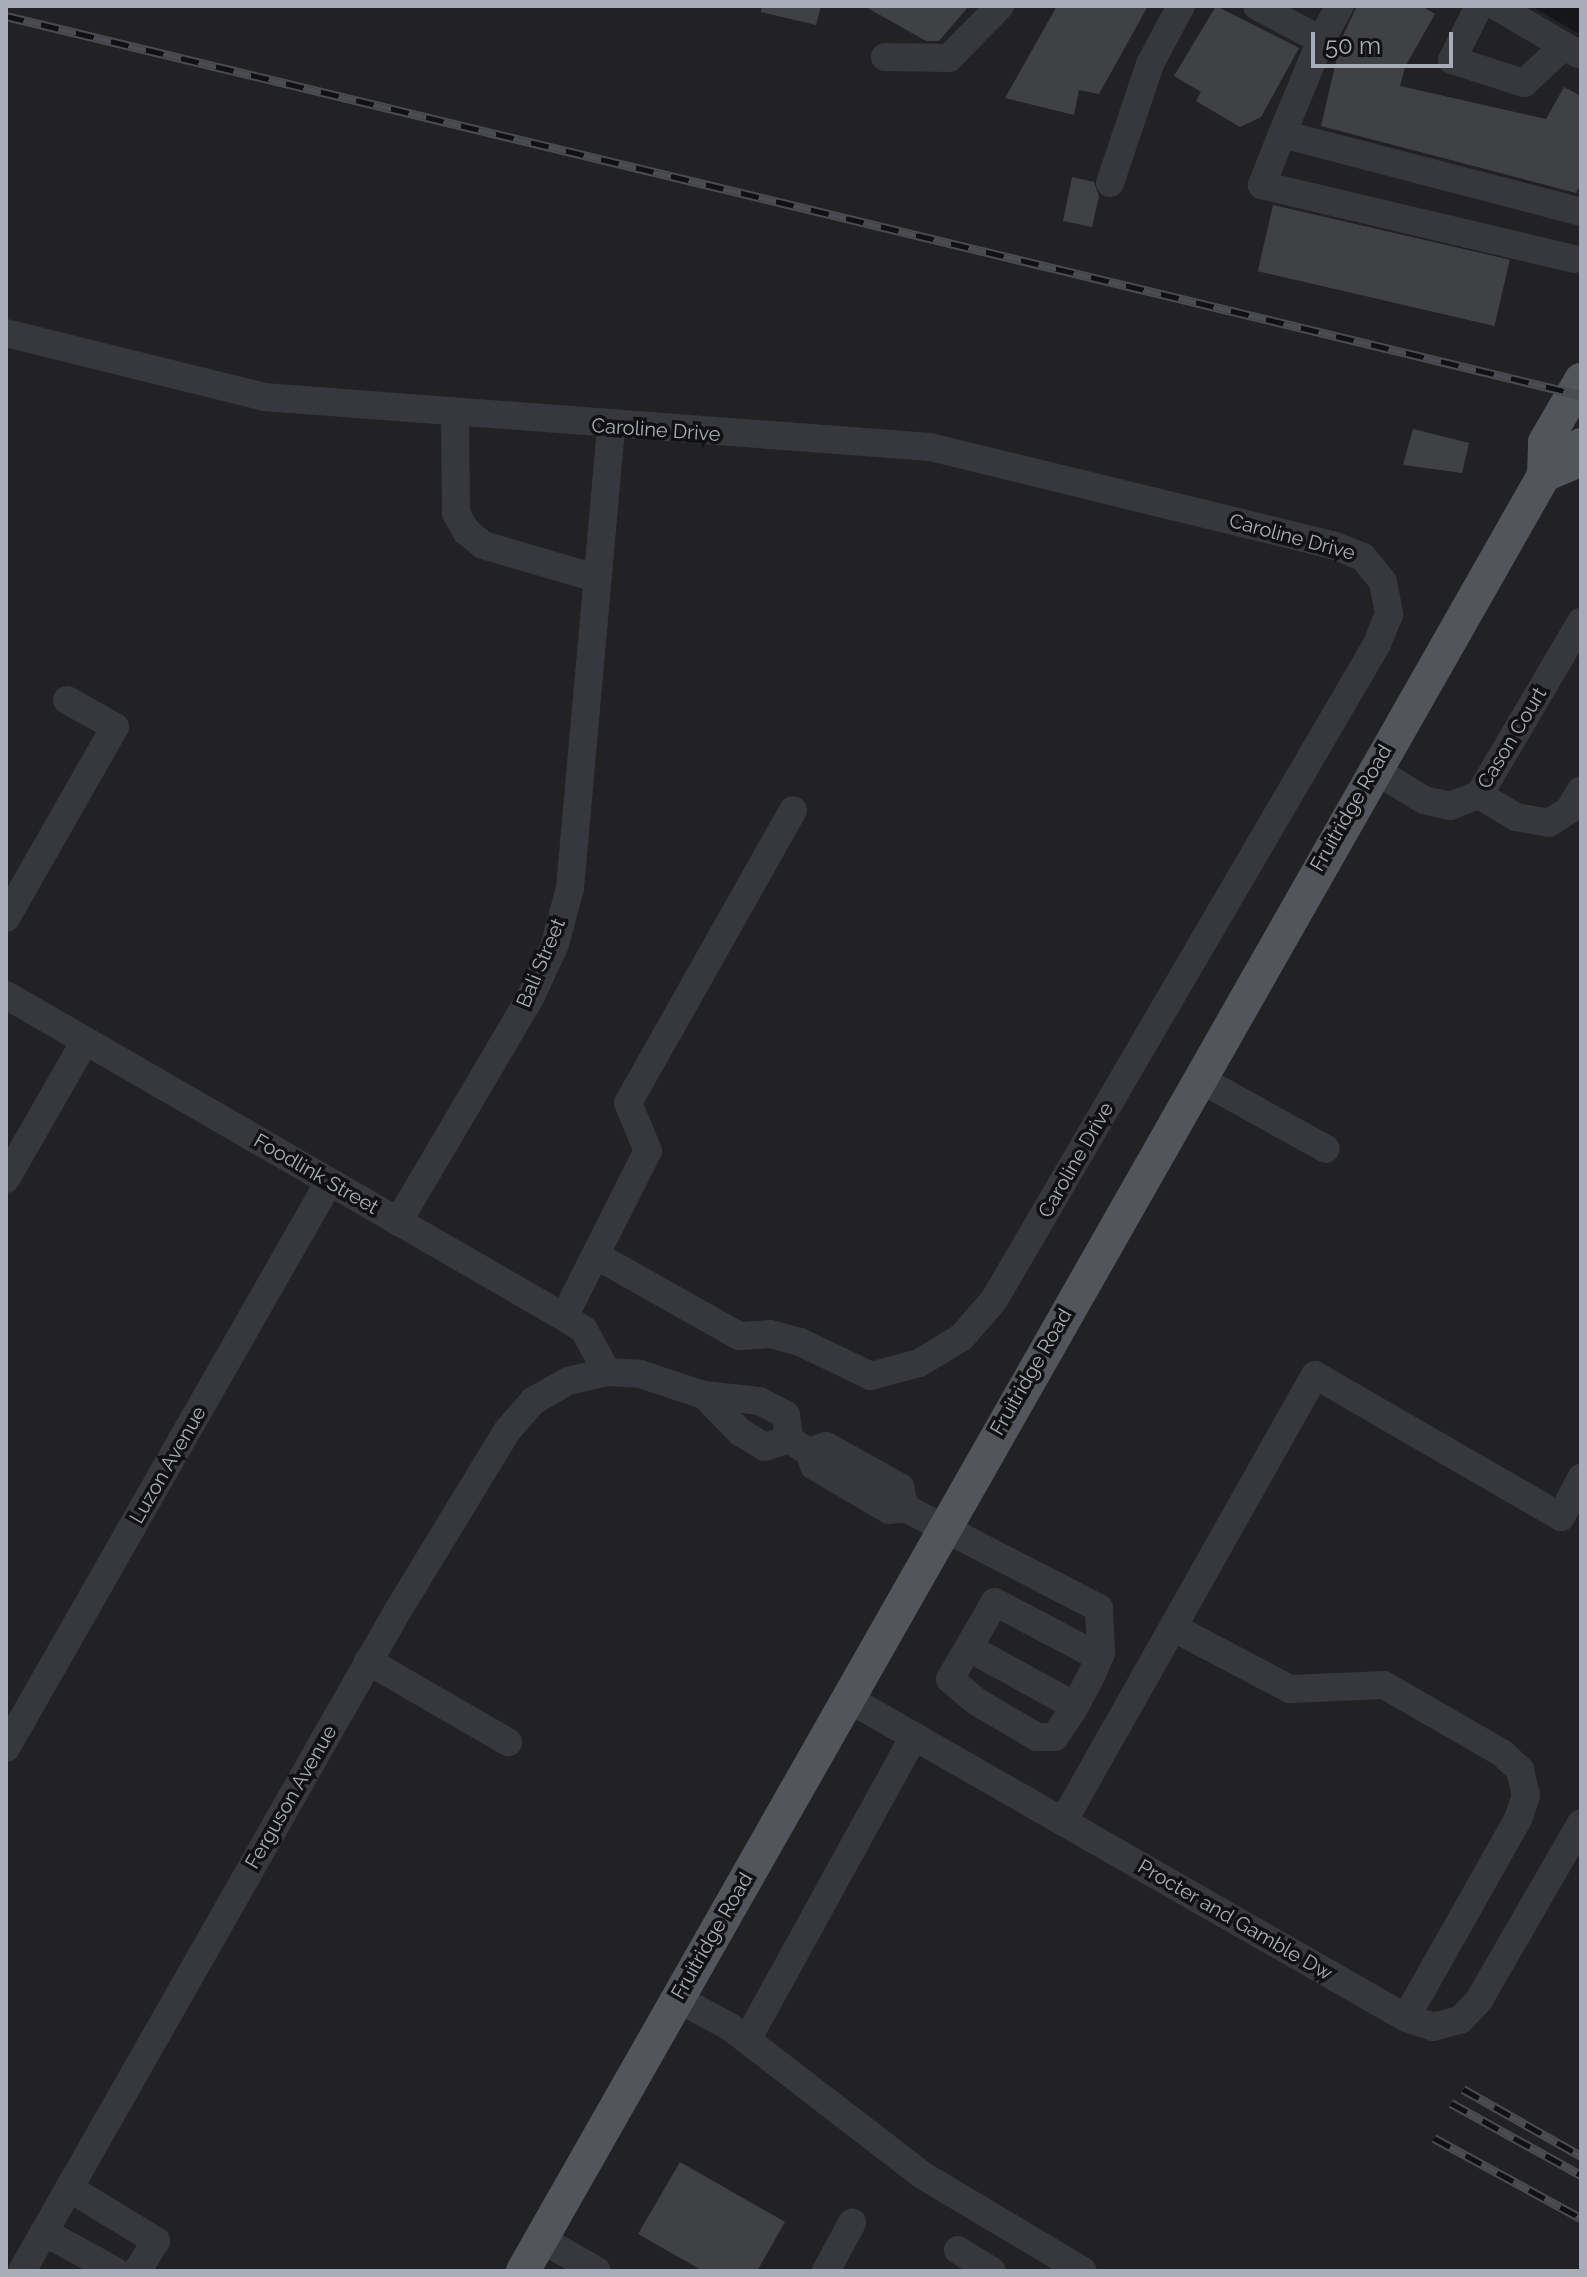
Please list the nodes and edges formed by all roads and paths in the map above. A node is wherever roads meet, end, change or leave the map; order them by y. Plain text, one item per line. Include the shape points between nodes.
1 (1000, 6) edge
2 (1181, 6) edge
3 (1257, 6) edge
4 (1340, 6) edge
5 (1479, 6) edge
6 (1496, 6) edge
7 (1321, 40) junction
8 (1573, 51) edge
9 (885, 57) dead end
10 (1282, 134) junction
11 (1110, 183) dead end
12 (1581, 212) edge
13 (1579, 256) edge
14 (6, 333) edge
15 (1581, 380) edge
16 (455, 414) junction
17 (611, 427) junction
18 (1581, 445) edge
19 (1544, 475) junction
20 (596, 578) junction
21 (1581, 622) edge
22 (67, 700) dead end
23 (1373, 769) junction
24 (1581, 790) edge
25 (1479, 795) junction
26 (793, 810) dead end
27 (6, 918) edge
28 (6, 995) edge
29 (85, 1041) junction
30 (1198, 1078) junction
31 (1326, 1149) dead end
32 (6, 1179) edge
33 (329, 1182) junction
34 (398, 1222) junction
35 (599, 1257) junction
36 (564, 1317) junction
37 (607, 1372) junction
38 (1581, 1478) edge
39 (943, 1529) junction
40 (1176, 1629) junction
41 (969, 1648) junction
42 (1099, 1657) junction
43 (368, 1661) junction
44 (847, 1698) junction
45 (1075, 1706) junction
46 (914, 1736) junction
47 (508, 1742) dead end
48 (6, 1748) edge
49 (1063, 1822) junction
50 (1581, 1823) edge
51 (677, 1998) junction
52 (1406, 2018) junction
53 (747, 2040) junction
54 (69, 2188) junction
55 (852, 2223) dead end
56 (44, 2232) junction
57 (541, 2239) junction
58 (958, 2250) dead end
59 (22, 2271) edge
60 (115, 2271) edge
61 (137, 2271) edge
62 (523, 2271) edge
63 (597, 2271) edge
64 (826, 2271) edge
65 (992, 2271) edge
66 (1083, 2271) edge

1 - 9 street via 949,58
2 - 11 street via 1150,64
3 - 7 street
4 - 7 street
5 - 8 street via 1452,60 1524,83
6 - 8 street
7 - 10 street
10 - 12 street
10 - 13 street via 1262,185
14 - 16 street, Caroline Drive via 264,397
15 - 19 main road, Fruitridge Road via 1545,442
16 - 17 street, Caroline Drive
16 - 20 street via 456,513 466,531 483,545
17 - 20 street, Bali Street
17 - 35 street, Caroline Drive via 950,451 1333,545 1363,557 1383,582 1389,614 1377,644 994,1300 962,1337 919,1363 871,1376 800,1342 770,1334 739,1336
18 - 19 main road, Fruitridge Road via 1570,464
19 - 23 main road, Fruitridge Road
20 - 34 street, Bali Street via 570,888 555,944 531,996
21 - 25 street, Cason Court
22 - 27 street via 115,727
23 - 25 street, Cason Court via 1424,800 1450,806
23 - 30 main road, Fruitridge Road
24 - 25 street via 1569,810 1549,823 1516,817
26 - 35 street via 628,1103 648,1151
28 - 29 street, Foodlink Street
29 - 32 street
29 - 33 street, Foodlink Street
30 - 31 street
30 - 39 main road, Fruitridge Road
33 - 34 street, Foodlink Street
33 - 48 street, Luzon Avenue
34 - 36 street, Foodlink Street
35 - 36 street
36 - 37 street, Foodlink Street via 584,1330
37 - 39 street via 640,1374 704,1395 740,1432 765,1447 799,1446 814,1466 889,1510 905,1508
37 - 43 street, Ferguson Avenue via 533,1401 507,1431
38 - 40 street via 1561,1517 1315,1375
39 - 42 street via 1099,1608
39 - 44 main road, Fruitridge Road
40 - 49 street
40 - 52 street via 1290,1689 1384,1685 1502,1753 1520,1770 1526,1795 1518,1819
41 - 42 street via 995,1602
41 - 45 street
41 - 45 street via 950,1679 989,1710 1049,1739
42 - 45 street
43 - 47 street
43 - 54 street, Ferguson Avenue
44 - 46 street, Procter and Gamble Dw
44 - 51 main road, Fruitridge Road
46 - 49 street, Procter and Gamble Dw
46 - 53 street
49 - 52 street, Procter and Gamble Dw
50 - 52 street, Procter and Gamble Dw via 1479,2000 1460,2020 1433,2027
51 - 53 street
51 - 57 main road, Fruitridge Road
53 - 66 street via 922,2175
54 - 56 street, Ferguson Avenue
54 - 61 street via 156,2241
55 - 64 street
56 - 59 street, Ferguson Avenue
56 - 60 street
57 - 62 main road, Fruitridge Road
57 - 63 street
58 - 65 street

